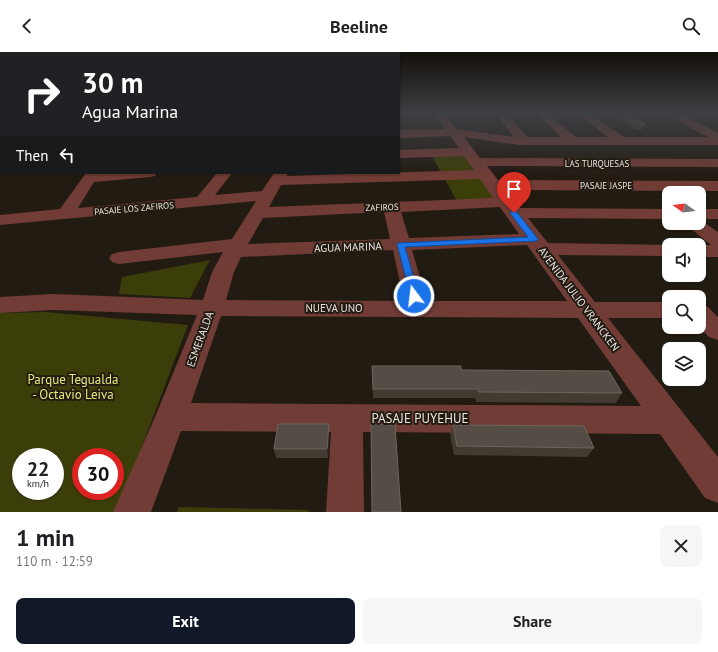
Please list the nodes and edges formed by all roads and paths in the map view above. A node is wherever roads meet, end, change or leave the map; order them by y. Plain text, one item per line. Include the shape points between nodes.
1 (456, 134) edge
2 (473, 134) edge
3 (518, 134) edge
4 (566, 134) edge
5 (612, 134) edge
6 (659, 134) edge
7 (524, 141) junction
8 (559, 141) junction
9 (573, 141) junction
10 (621, 141) junction
11 (670, 141) junction
12 (718, 141) edge
13 (400, 154) edge
14 (584, 163) junction
15 (610, 163) junction
16 (718, 163) edge
17 (131, 174) edge
18 (224, 174) edge
19 (92, 176) edge
20 (491, 181) junction
21 (642, 186) junction
22 (718, 186) edge
23 (271, 190) edge
24 (662, 200) edge
25 (201, 202) junction
26 (391, 207) junction
27 (662, 213) edge
28 (64, 214) junction
29 (706, 214) edge
30 (718, 214) edge
31 (0, 220) edge
32 (703, 230) edge
33 (718, 241) edge
34 (401, 244) junction
35 (538, 244) junction
36 (235, 248) junction
37 (662, 250) edge
38 (706, 250) edge
39 (718, 251) edge
40 (119, 258) dead end
41 (0, 305) edge
42 (212, 308) junction
43 (418, 309) junction
44 (587, 309) junction
45 (662, 310) edge
46 (718, 311) edge
47 (706, 312) edge
48 (706, 319) edge
49 (718, 331) edge
50 (171, 417) junction
51 (347, 418) junction
52 (669, 420) junction
53 (718, 485) edge
54 (132, 512) edge
55 (345, 512) edge

1 - 20 street, AVENIDA JULIO VRANCKEN
2 - 7 street
3 - 7 street
4 - 9 street
5 - 10 street
6 - 11 street
7 - 8 street
8 - 9 street
8 - 14 street
9 - 10 street
10 - 11 street
11 - 12 street
13 - 20 street, LAS TURQUESAS
14 - 15 street, LAS TURQUESAS
14 - 20 street, LAS TURQUESAS
15 - 16 street, LAS TURQUESAS
15 - 21 street
17 - 19 street
18 - 25 street
19 - 28 street
20 - 21 street, PASAJE JASPE
20 - 23 street, PASAJE JASPE
20 - 26 street, ZAFIROS
20 - 27 street, ZAFIROS
20 - 35 street, AVENIDA JULIO VRANCKEN
21 - 22 street, PASAJE JASPE
21 - 24 street
23 - 25 street, PASAJE LOS ZAFIROS
23 - 26 street, ZAFIROS
23 - 36 street, ESMERALDA
25 - 28 street, PASAJE LOS ZAFIROS
26 - 34 street
28 - 31 street, PASAJE LOS ZAFIROS
29 - 30 street
32 - 33 street
34 - 35 street, AGUA MARINA
34 - 36 street, AGUA MARINA
34 - 43 street
35 - 37 street, AGUA MARINA
35 - 44 street, AVENIDA JULIO VRANCKEN
36 - 40 street, AGUA MARINA
36 - 42 street, ESMERALDA via 222,272
38 - 39 street
41 - 42 street, NUEVA UNO via 54,302
42 - 43 street, NUEVA UNO
42 - 50 street, ESMERALDA
43 - 44 street, NUEVA UNO
44 - 45 street, NUEVA UNO
44 - 52 street, AVENIDA JULIO VRANCKEN
46 - 47 street
48 - 49 street
50 - 51 street, PASAJE PUYEHUE
50 - 54 street, ESMERALDA
51 - 52 street, PASAJE PUYEHUE
51 - 55 street
52 - 53 street, AVENIDA JULIO VRANCKEN

